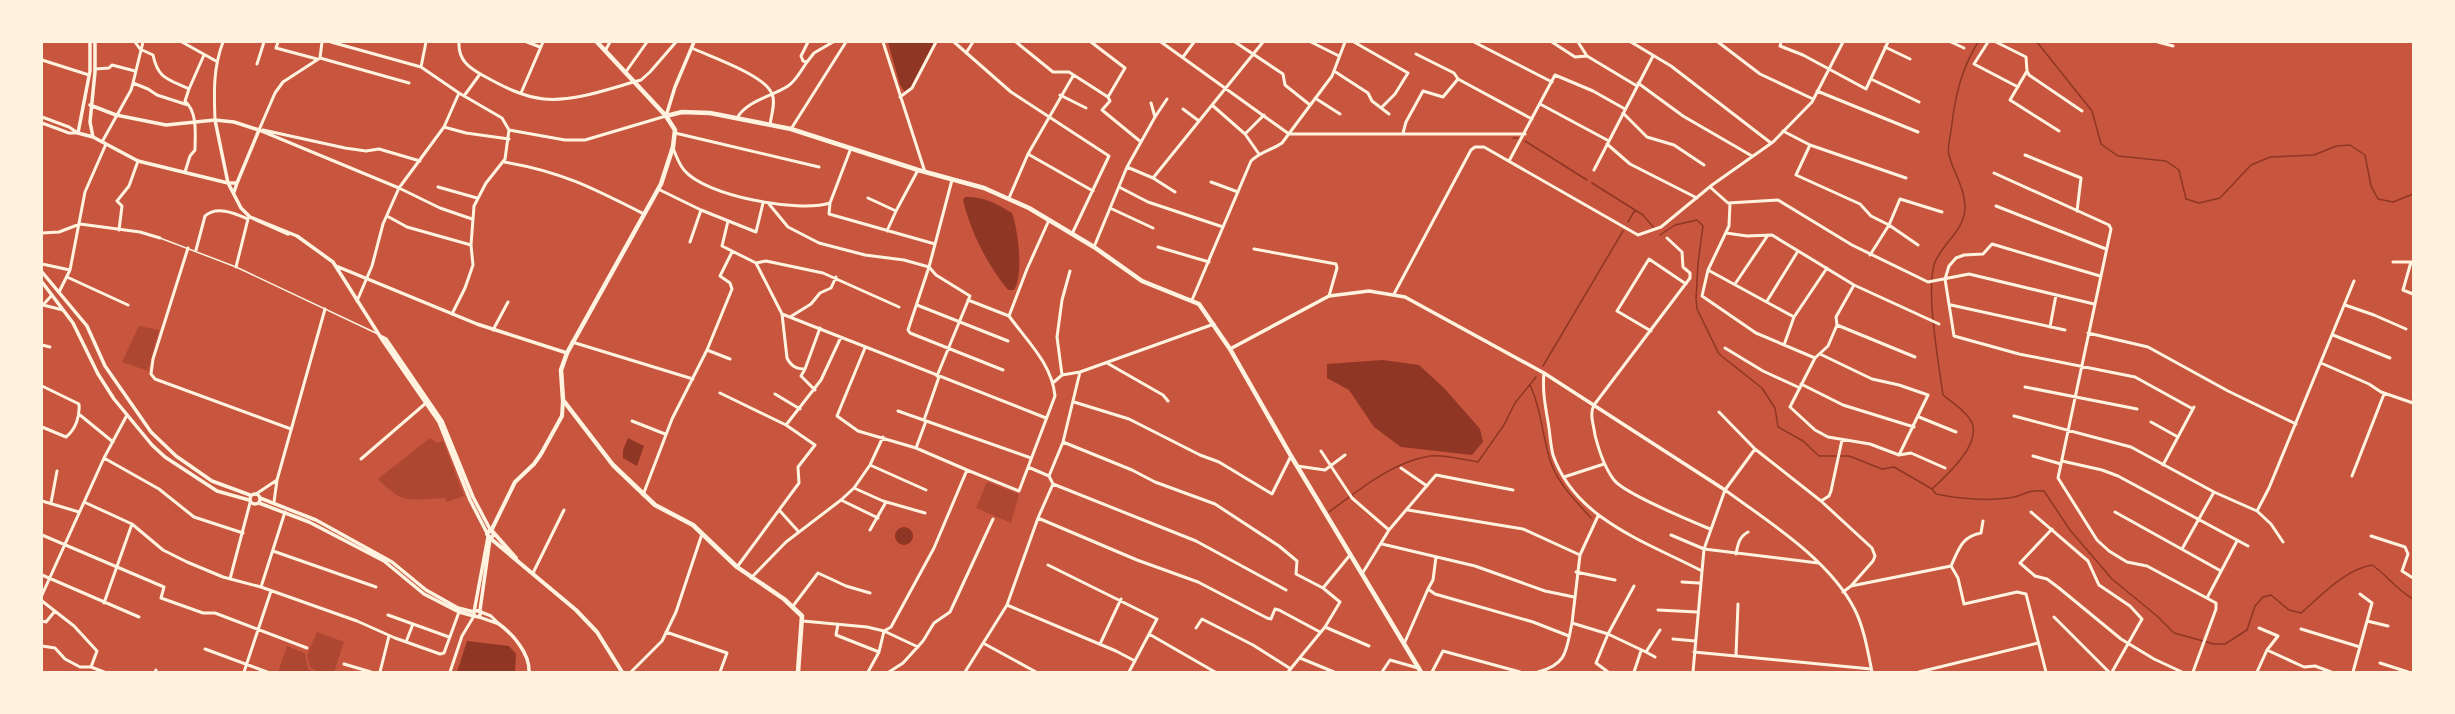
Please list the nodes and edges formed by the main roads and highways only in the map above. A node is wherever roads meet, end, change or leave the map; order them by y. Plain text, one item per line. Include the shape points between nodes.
1 (597, 42) edge
2 (666, 116) junction
3 (563, 400) junction
4 (1420, 670) edge
5 (622, 672) edge
6 (798, 672) edge

1 - 2 main road
2 - 3 main road via 675,133 673,147 658,190 567,353 561,370
2 - 4 main road via 682,112 710,113 791,129 1009,198 1094,247 1142,281 1192,300 1205,311 1230,349 1291,456
3 - 5 main road via 562,416 534,464 515,482 490,535 597,632
3 - 6 main road via 613,465 643,495 655,505 693,525 737,567 793,606 802,616

